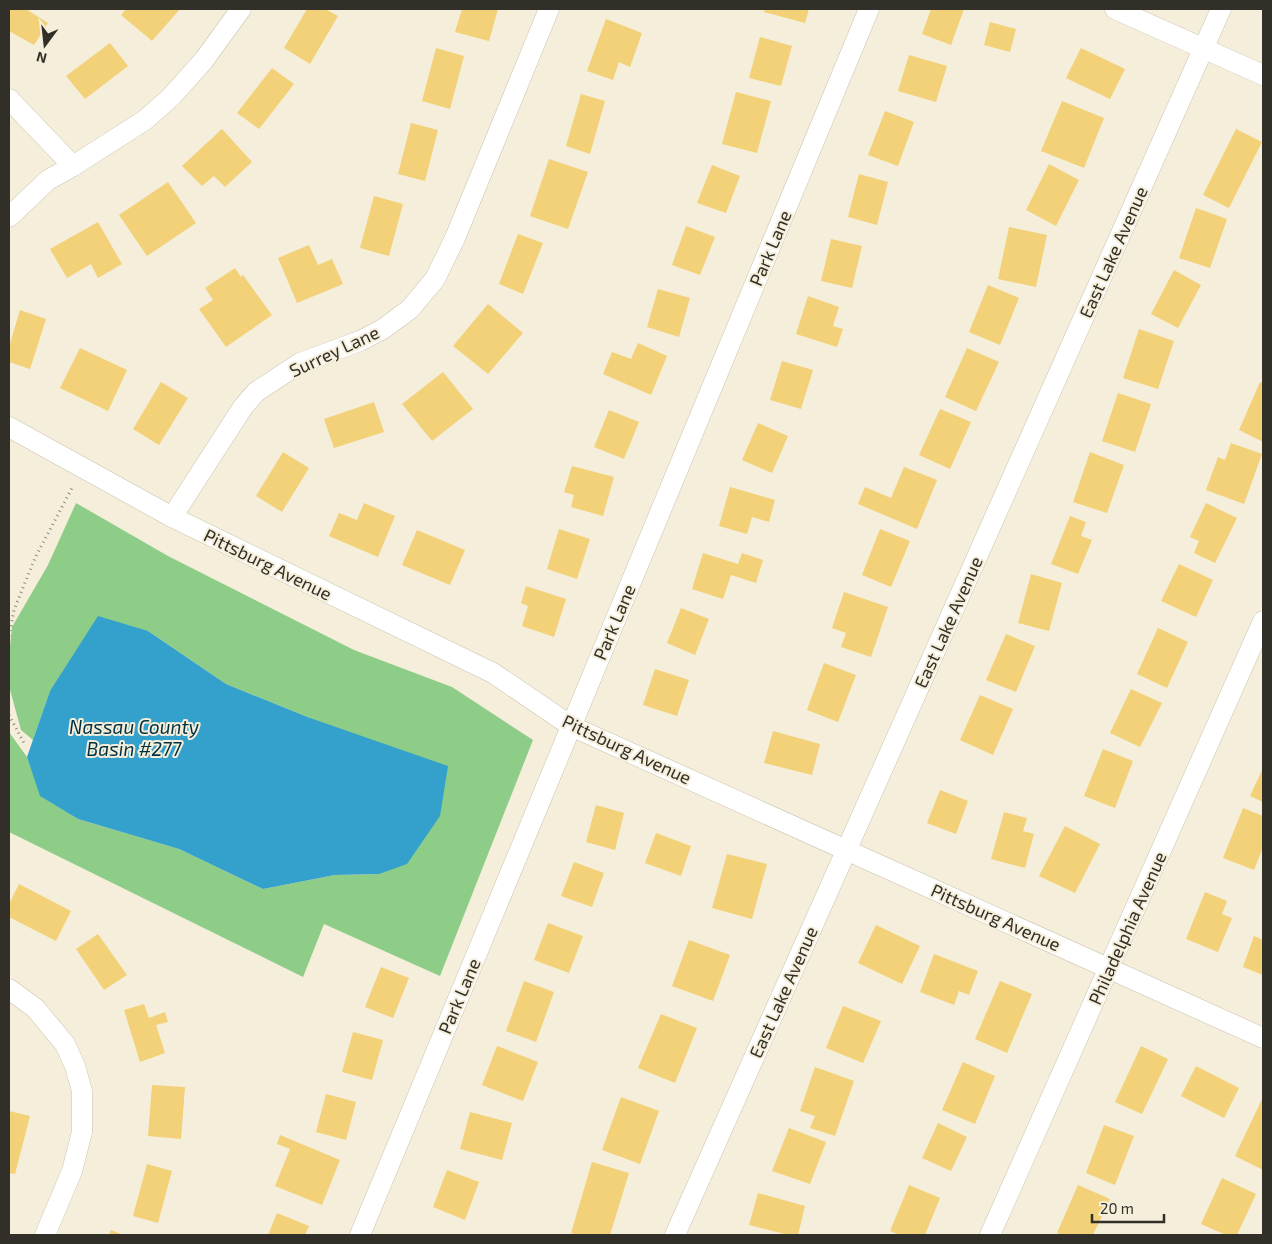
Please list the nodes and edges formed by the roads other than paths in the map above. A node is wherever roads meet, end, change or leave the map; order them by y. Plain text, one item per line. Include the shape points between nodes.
1 (241, 9) edge
2 (549, 9) edge
3 (869, 9) edge
4 (1115, 9) edge
5 (1221, 9) edge
6 (1204, 48) junction
7 (1263, 75) edge
8 (9, 99) edge
9 (73, 166) junction
10 (9, 217) edge
11 (9, 427) edge
12 (172, 517) junction
13 (1263, 621) edge
14 (571, 726) junction
15 (846, 850) junction
16 (1109, 968) junction
17 (9, 989) edge
18 (1263, 1038) edge
19 (45, 1235) edge
20 (360, 1235) edge
21 (675, 1235) edge
22 (990, 1235) edge

1 - 9 street via 204,60 171,97 145,120
2 - 12 street, Surrey Lane via 435,279 410,309 383,329 300,363 256,392
3 - 14 street, Park Lane
4 - 6 street
5 - 6 street, East Lake Avenue
6 - 7 street
6 - 15 street, East Lake Avenue
8 - 9 street
9 - 10 street via 48,180
11 - 12 street, Pittsburg Avenue
12 - 14 street, Pittsburg Avenue via 493,672
13 - 16 street, Philadelphia Avenue
14 - 15 street, Pittsburg Avenue
14 - 20 street, Park Lane
15 - 16 street, Pittsburg Avenue
15 - 21 street, East Lake Avenue
16 - 18 street, Pittsburg Avenue
16 - 22 street, Philadelphia Avenue
17 - 19 street via 35,1008 65,1044 82,1091 82,1132 72,1171

